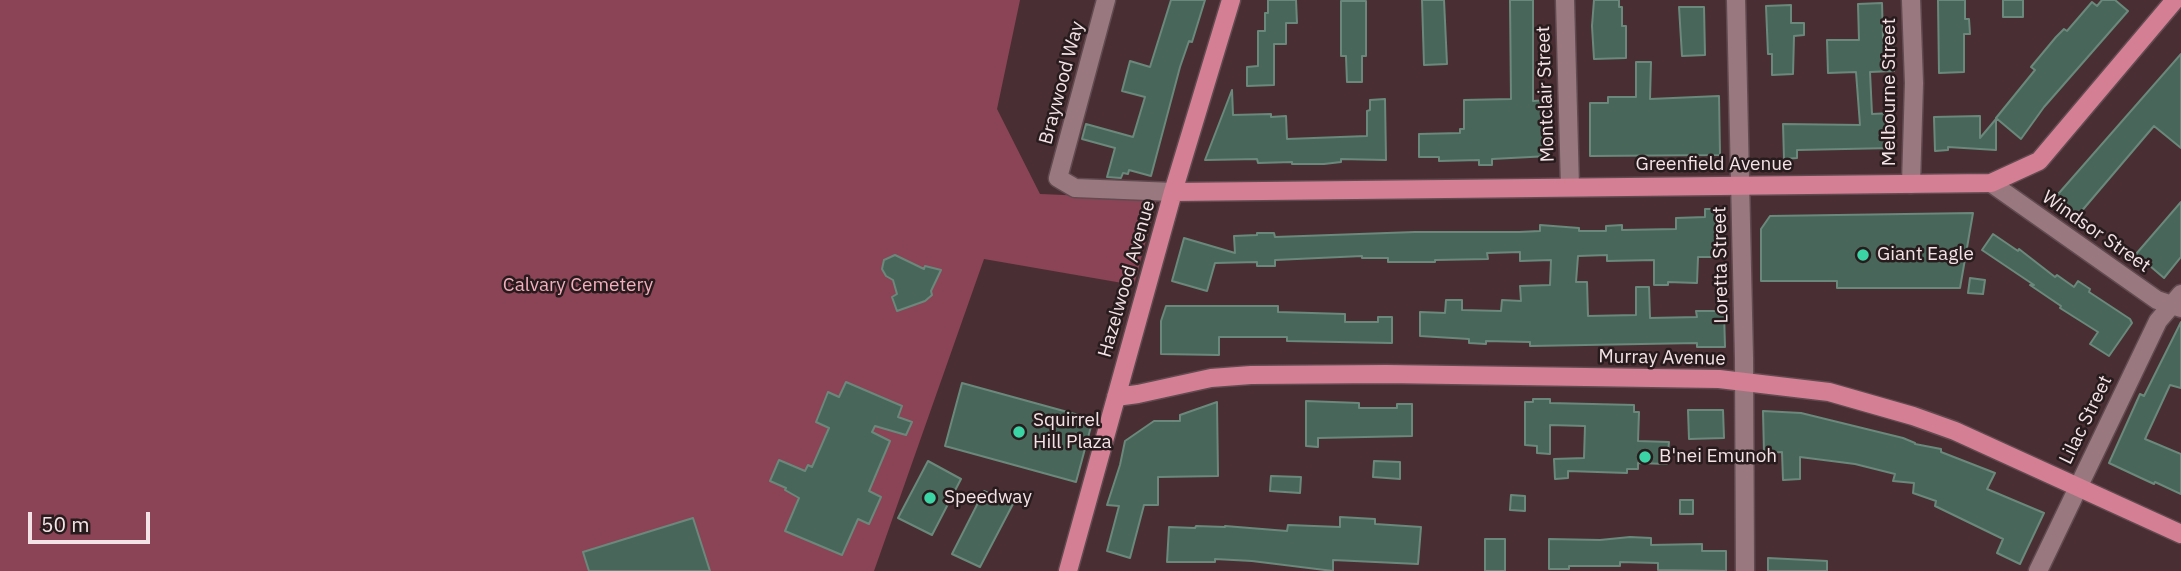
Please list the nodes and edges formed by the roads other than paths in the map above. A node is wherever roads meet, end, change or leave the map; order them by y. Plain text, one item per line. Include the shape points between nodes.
1 (1106, 0) edge
2 (1231, 0) edge
3 (1565, 0) edge
4 (1736, 0) edge
5 (1911, 0) edge
6 (2175, 0) edge
7 (1991, 183) junction
8 (1911, 184) junction
9 (1570, 187) junction
10 (1741, 187) junction
11 (1173, 192) junction
12 (2178, 302) edge
13 (1744, 380) junction
14 (1116, 397) junction
15 (2077, 486) junction
16 (2181, 534) edge
17 (1068, 571) edge
18 (1745, 571) edge
19 (2038, 571) edge

1 - 11 street, Braywood Way via 1058,178 1076,188
2 - 11 main road, Hazelwood Avenue
3 - 9 street, Montclair Street
4 - 10 street, Loretta Street
5 - 8 street, Melbourne Street
6 - 7 main road, Greenfield Avenue via 2039,161
7 - 8 main road, Greenfield Avenue
7 - 12 street, Windsor Street via 2157,300
8 - 10 main road, Greenfield Avenue
9 - 10 main road, Greenfield Avenue
9 - 11 main road, Greenfield Avenue
10 - 13 street, Loretta Street
11 - 14 main road, Hazelwood Avenue
12 - 15 street, Lilac Street via 2158,321
13 - 14 main road, Murray Avenue via 1264,375 1211,378
13 - 15 main road, Murray Avenue via 1829,393 1913,416
13 - 18 street, Loretta Street
14 - 17 main road, Hazelwood Avenue
15 - 16 main road, Murray Avenue
15 - 19 street, Lilac Street

